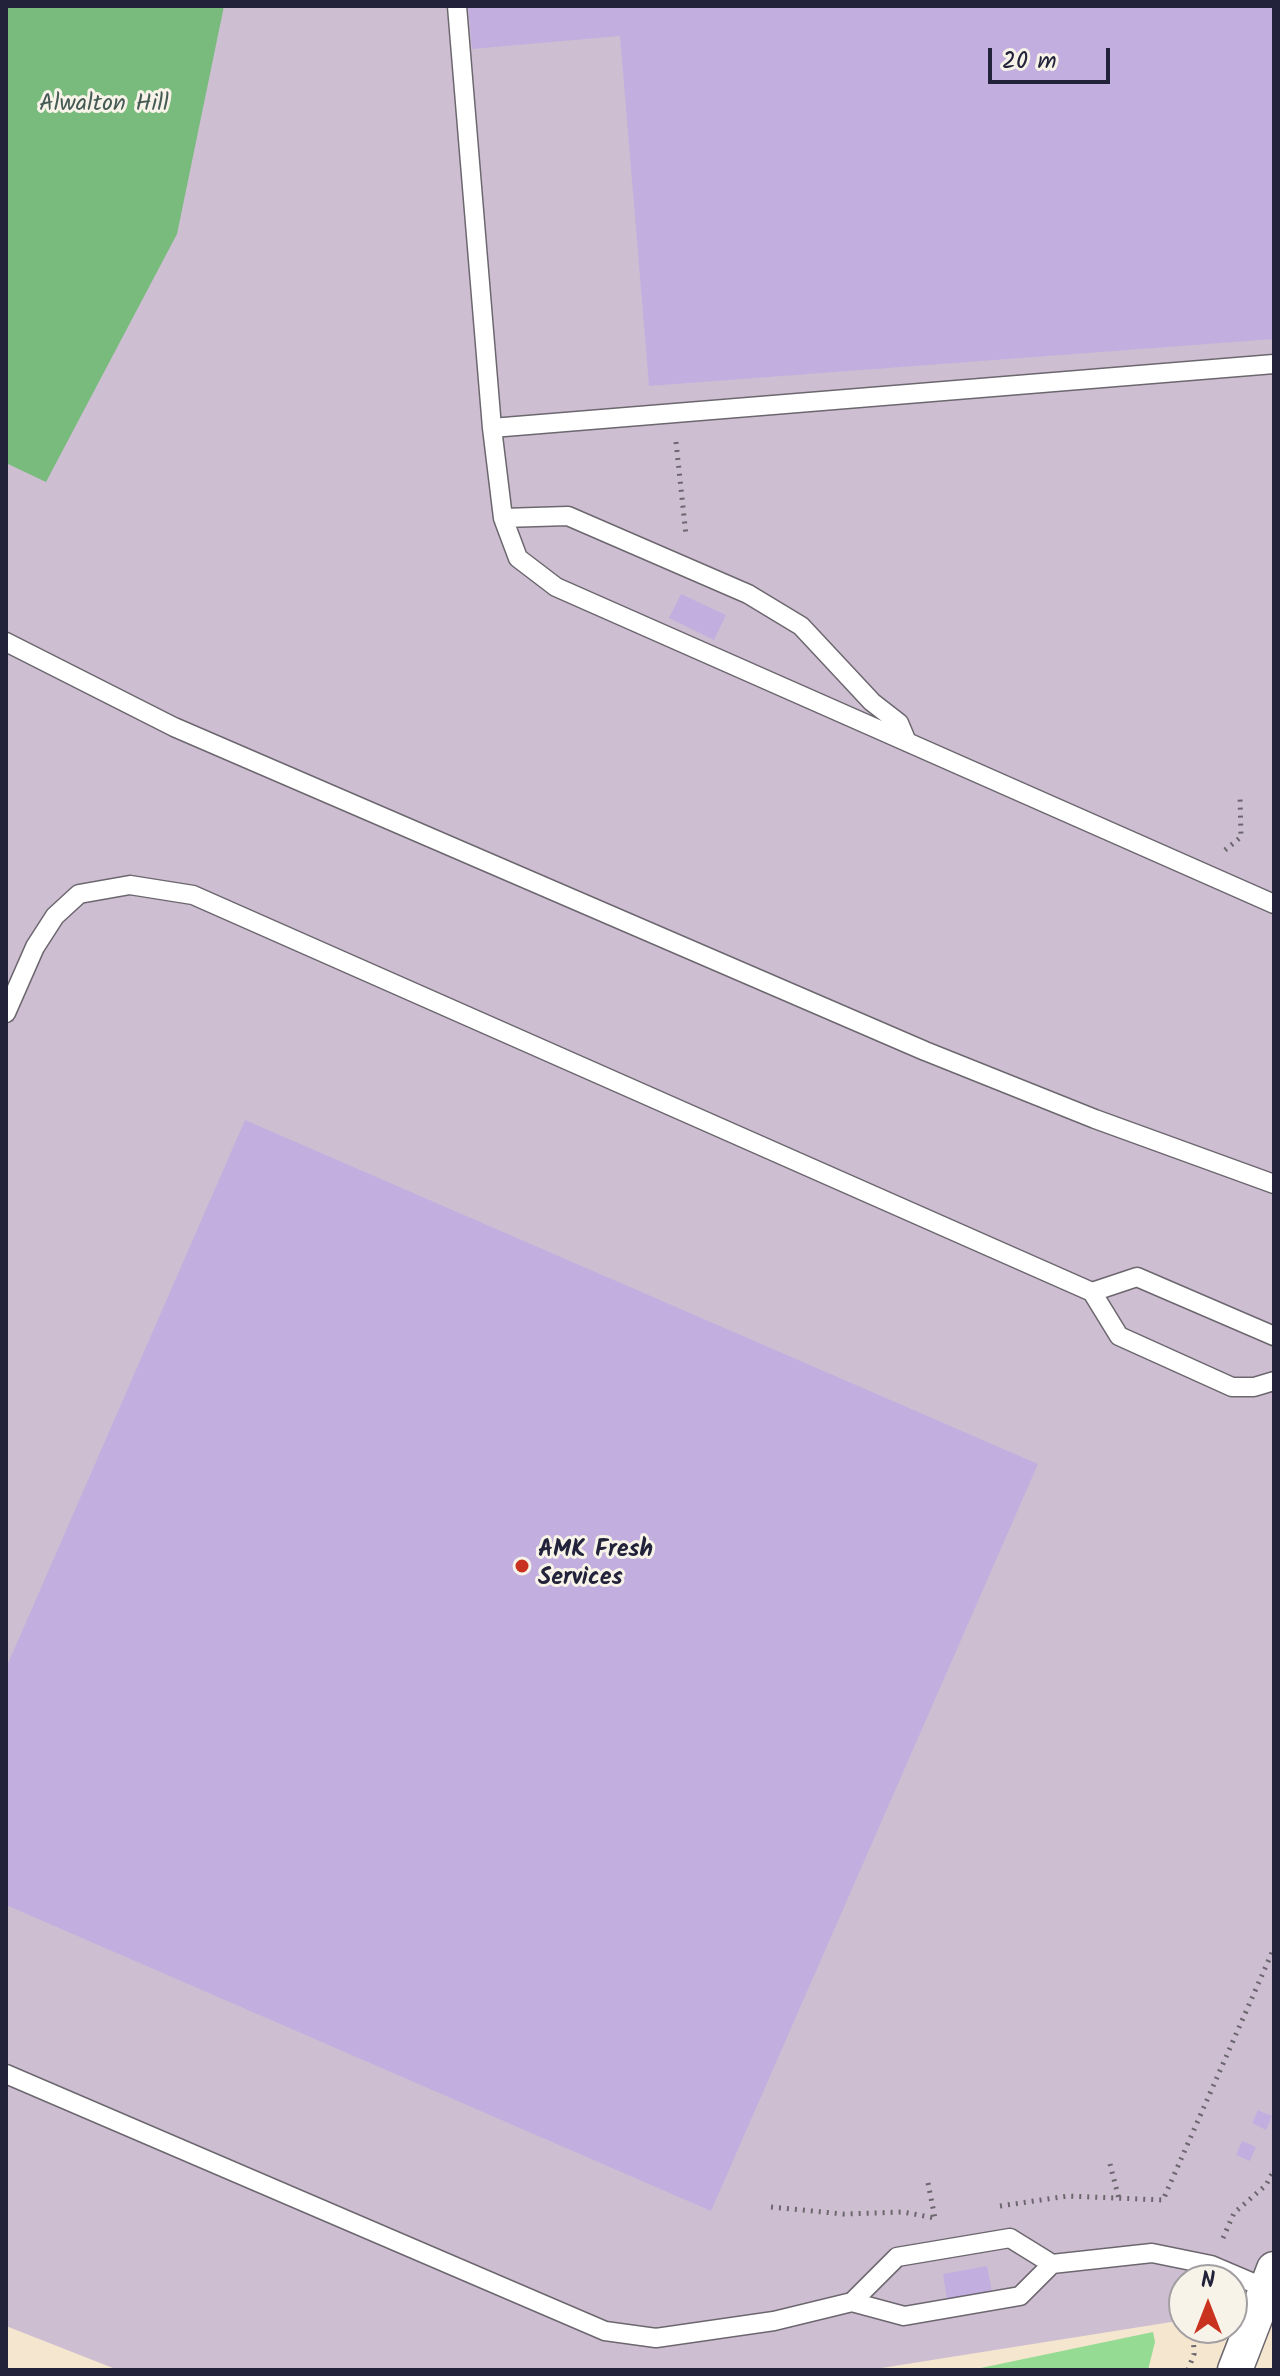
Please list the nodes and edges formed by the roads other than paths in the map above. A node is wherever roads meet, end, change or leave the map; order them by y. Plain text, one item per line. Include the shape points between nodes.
1 (457, 6) edge
2 (1274, 364) edge
3 (492, 428) junction
4 (503, 518) junction
5 (6, 642) edge
6 (907, 742) junction
7 (1274, 904) edge
8 (6, 1013) edge
9 (1274, 1184) edge
10 (1092, 1292) junction
11 (1274, 1336) edge
12 (1274, 1381) edge
13 (6, 2074) edge
14 (1052, 2264) junction
15 (1270, 2278) edge
16 (852, 2302) junction
17 (1235, 2370) edge

1 - 3 lane
2 - 3 lane
3 - 4 lane
4 - 6 lane via 518,558 556,587
4 - 6 lane via 568,516 748,594 801,626 872,702 899,723
5 - 9 lane via 174,727 925,1051
6 - 7 lane
8 - 10 lane via 35,947 55,916 79,894 130,885 193,895
10 - 11 lane via 1137,1277
10 - 12 lane via 1119,1336 1232,1387
13 - 16 lane via 605,2331 656,2338 774,2321
14 - 15 lane via 1152,2253
14 - 16 lane via 1020,2296 904,2316
14 - 16 lane via 1010,2238 897,2257
15 - 17 street

